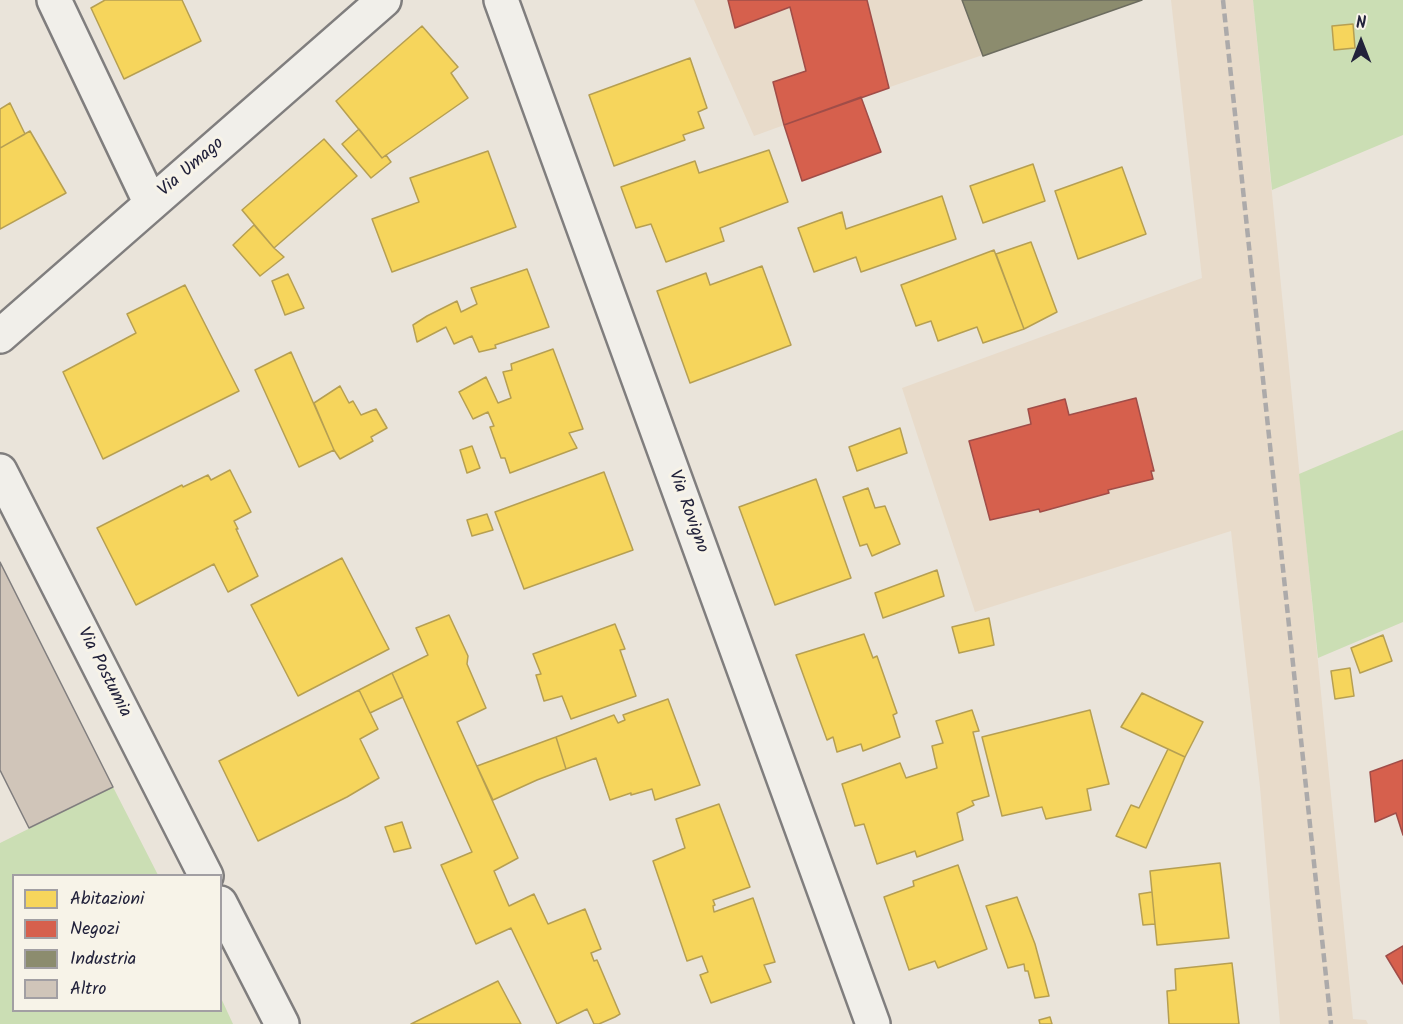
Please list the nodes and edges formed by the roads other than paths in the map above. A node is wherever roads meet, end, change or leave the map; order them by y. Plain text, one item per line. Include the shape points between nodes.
1 (54, 0) edge
2 (384, 0) edge
3 (501, 0) edge
4 (151, 204) junction
5 (0, 336) edge
6 (0, 471) edge
7 (205, 874) edge
8 (222, 907) edge
9 (282, 1024) edge
10 (873, 1024) edge

1 - 4 street
2 - 4 street, Via Umago
3 - 10 street, Via Rovigno
4 - 5 street, Via Umago
6 - 7 street, Via Postumia
8 - 9 street

